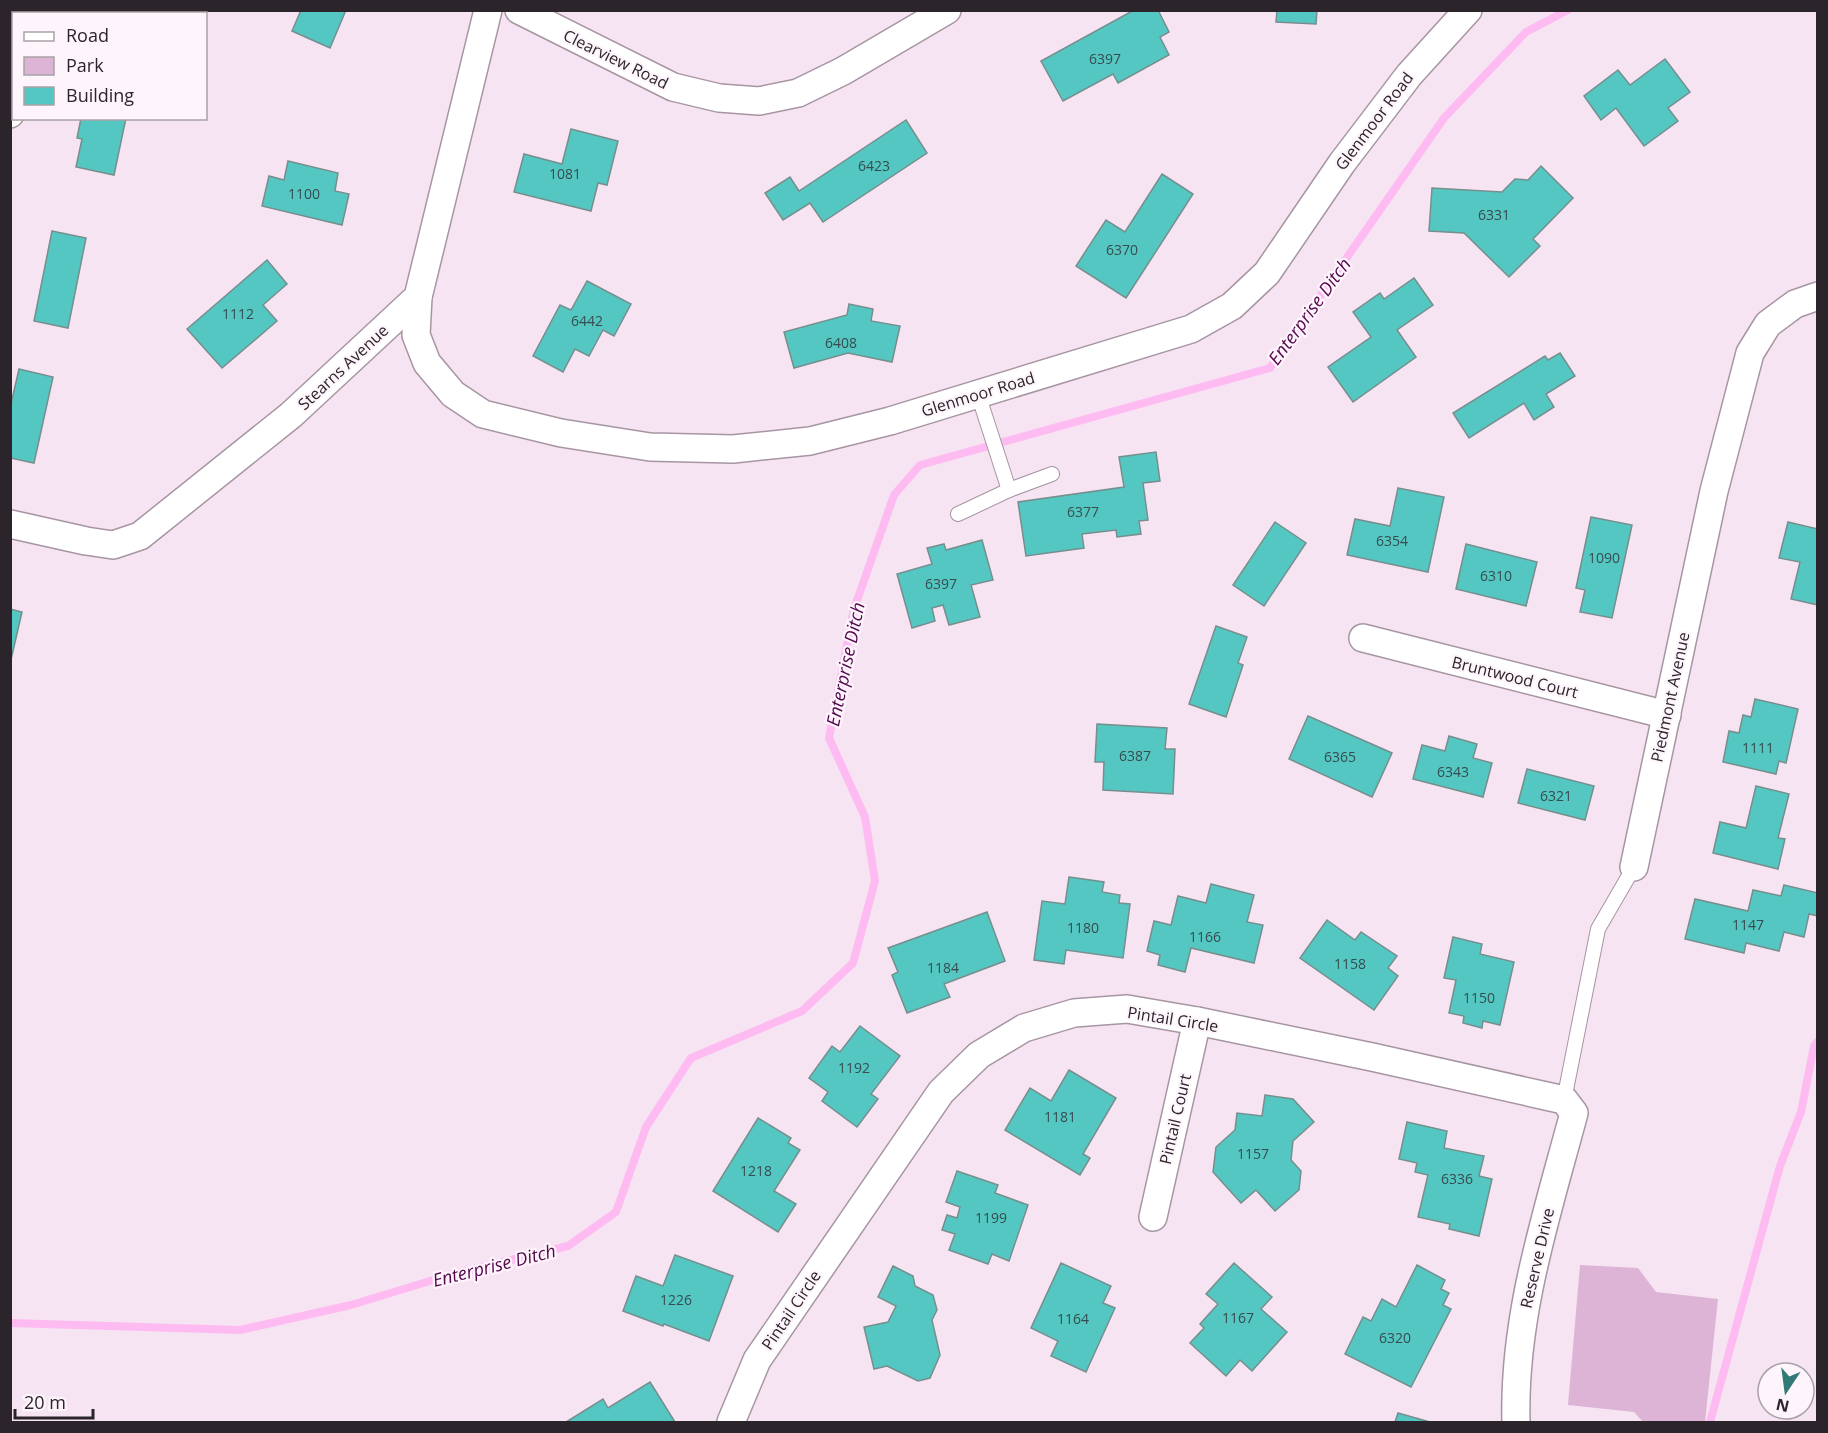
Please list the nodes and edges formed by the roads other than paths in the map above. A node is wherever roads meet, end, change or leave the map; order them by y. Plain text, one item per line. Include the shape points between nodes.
1 (488, 10) edge
2 (519, 10) edge
3 (947, 10) edge
4 (1468, 10) edge
5 (418, 297) junction
6 (1806, 300) edge
7 (978, 394) junction
8 (1052, 474) dead end
9 (1009, 490) junction
10 (958, 514) dead end
11 (10, 524) edge
12 (1363, 638) dead end
13 (1667, 715) junction
14 (1634, 867) joint
15 (1197, 1021) junction
16 (1563, 1100) junction
17 (1153, 1217) dead end
18 (731, 1422) edge
19 (1516, 1422) edge

1 - 5 street
2 - 3 street, Clearview Road via 673,87 719,98 759,101 798,93
4 - 7 street, Glenmoor Road via 1409,75 1342,163 1267,273 1232,306 1191,329
5 - 7 street, Glenmoor Road via 416,335 427,363 453,394 483,414 561,433 650,447 733,449 810,441
5 - 11 street, Stearns Avenue via 291,415 140,536 114,545
6 - 13 street, Piedmont Avenue via 1768,324 1750,353 1714,491
7 - 9 lane
8 - 9 lane
9 - 10 lane
12 - 13 street, Bruntwood Court
13 - 14 street, Piedmont Avenue
14 - 16 lane, Piedmont Avenue via 1598,929
15 - 16 street, Pintail Circle
15 - 17 street, Pintail Court
15 - 18 street, Pintail Circle via 1127,1010 1074,1013 1024,1028 979,1055 941,1092 757,1360
16 - 19 street, Reserve Drive via 1574,1113 1530,1278 1516,1372

